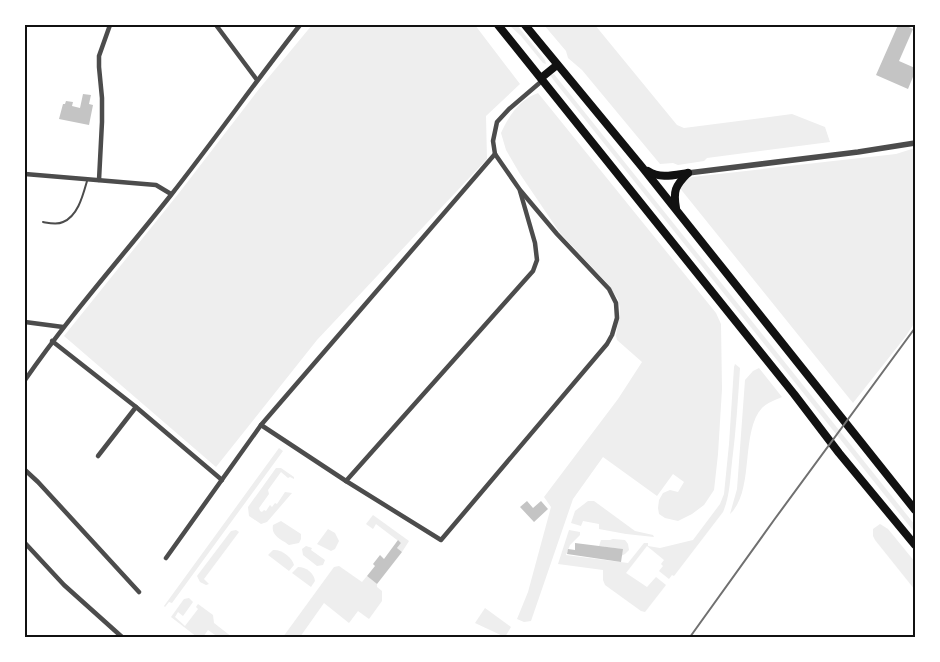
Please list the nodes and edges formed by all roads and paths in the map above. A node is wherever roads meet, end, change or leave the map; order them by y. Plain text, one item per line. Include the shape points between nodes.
1 (110, 25) edge
2 (216, 25) edge
3 (300, 25) edge
4 (498, 25) edge
5 (525, 25) edge
6 (557, 65) junction
7 (542, 79) junction
8 (257, 80) junction
9 (915, 143) edge
10 (495, 154) junction
11 (642, 167) junction
12 (688, 173) junction
13 (26, 174) edge
14 (88, 179) junction
15 (99, 180) junction
16 (520, 190) junction
17 (171, 194) junction
18 (676, 210) junction
19 (43, 222) dead end
20 (25, 322) edge
21 (63, 327) junction
22 (52, 341) junction
23 (25, 380) edge
24 (136, 407) junction
25 (261, 425) junction
26 (98, 456) dead end
27 (25, 470) edge
28 (222, 480) junction
29 (346, 481) junction
30 (915, 510) edge
31 (25, 543) edge
32 (915, 545) edge
33 (166, 558) dead end
34 (139, 592) dead end
35 (122, 637) edge

1 - 15 street via 99,62 102,122
2 - 8 street
3 - 8 street
4 - 7 highway
5 - 6 highway
6 - 7 highway
6 - 11 highway
7 - 10 street via 497,122 493,141
7 - 32 highway
8 - 17 street
9 - 12 street
10 - 16 street
10 - 25 street
11 - 12 highway via 656,176
11 - 18 highway
12 - 18 highway via 676,186
13 - 14 street
14 - 15 street
14 - 19 lane via 76,211 69,218 55,224
15 - 17 street via 156,185
16 - 29 street via 535,242 537,260 533,271
16 - 29 street via 609,289 616,303 617,318 607,344 441,540
17 - 21 street
18 - 30 highway
20 - 21 street
21 - 22 street
22 - 23 street
22 - 24 street
24 - 26 street
24 - 28 street
25 - 28 street
25 - 29 street
27 - 34 street
28 - 33 street
31 - 35 street via 64,585

